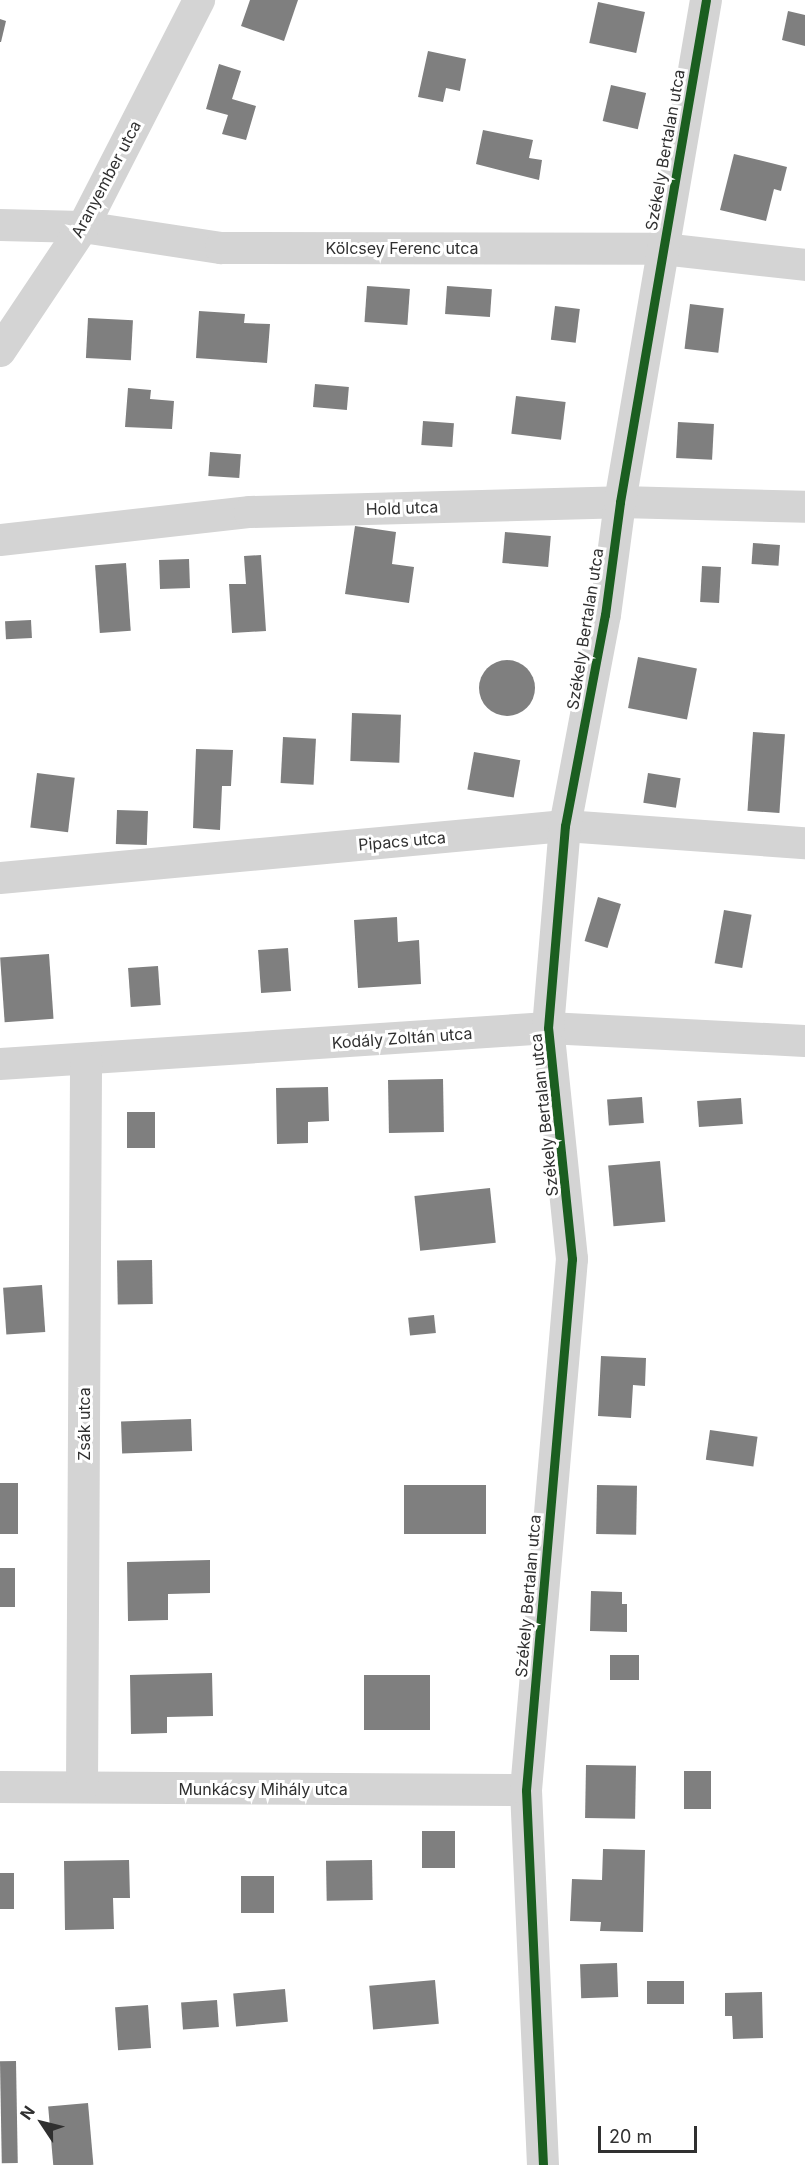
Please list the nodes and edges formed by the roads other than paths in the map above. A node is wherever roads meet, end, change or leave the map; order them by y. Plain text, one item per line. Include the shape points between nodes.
1 (199, 0) edge
2 (706, 0) edge
3 (0, 225) edge
4 (83, 227) junction
5 (663, 249) junction
6 (805, 265) edge
7 (0, 351) edge
8 (620, 502) junction
9 (805, 507) edge
10 (0, 540) edge
11 (565, 826) junction
12 (805, 843) edge
13 (0, 878) edge
14 (548, 1028) junction
15 (805, 1041) edge
16 (86, 1060) junction
17 (0, 1064) edge
18 (0, 1787) edge
19 (82, 1787) junction
20 (526, 1790) junction
21 (543, 2165) edge

1 - 4 street, Aranyember utca
2 - 5 street, Székely Bertalan utca
3 - 4 street, Kölcsey Ferenc utca
4 - 5 street, Kölcsey Ferenc utca via 221,248
4 - 7 street, Aranyember utca
5 - 6 street, Kölcsey Ferenc utca
5 - 8 street, Székely Bertalan utca
8 - 9 street, Hold utca
8 - 10 street, Hold utca via 250,512
8 - 11 street, Székely Bertalan utca via 606,615
11 - 12 street, Pipacs utca
11 - 13 street, Pipacs utca
11 - 14 street, Székely Bertalan utca
14 - 15 street, Kodály Zoltán utca
14 - 16 street, Kodály Zoltán utca
14 - 20 street, Székely Bertalan utca via 572,1259
16 - 17 street, Kodály Zoltán utca
16 - 19 street, Zsák utca
18 - 19 street, Munkácsy Mihály utca
19 - 20 street, Munkácsy Mihály utca
20 - 21 street, Székely Bertalan utca

